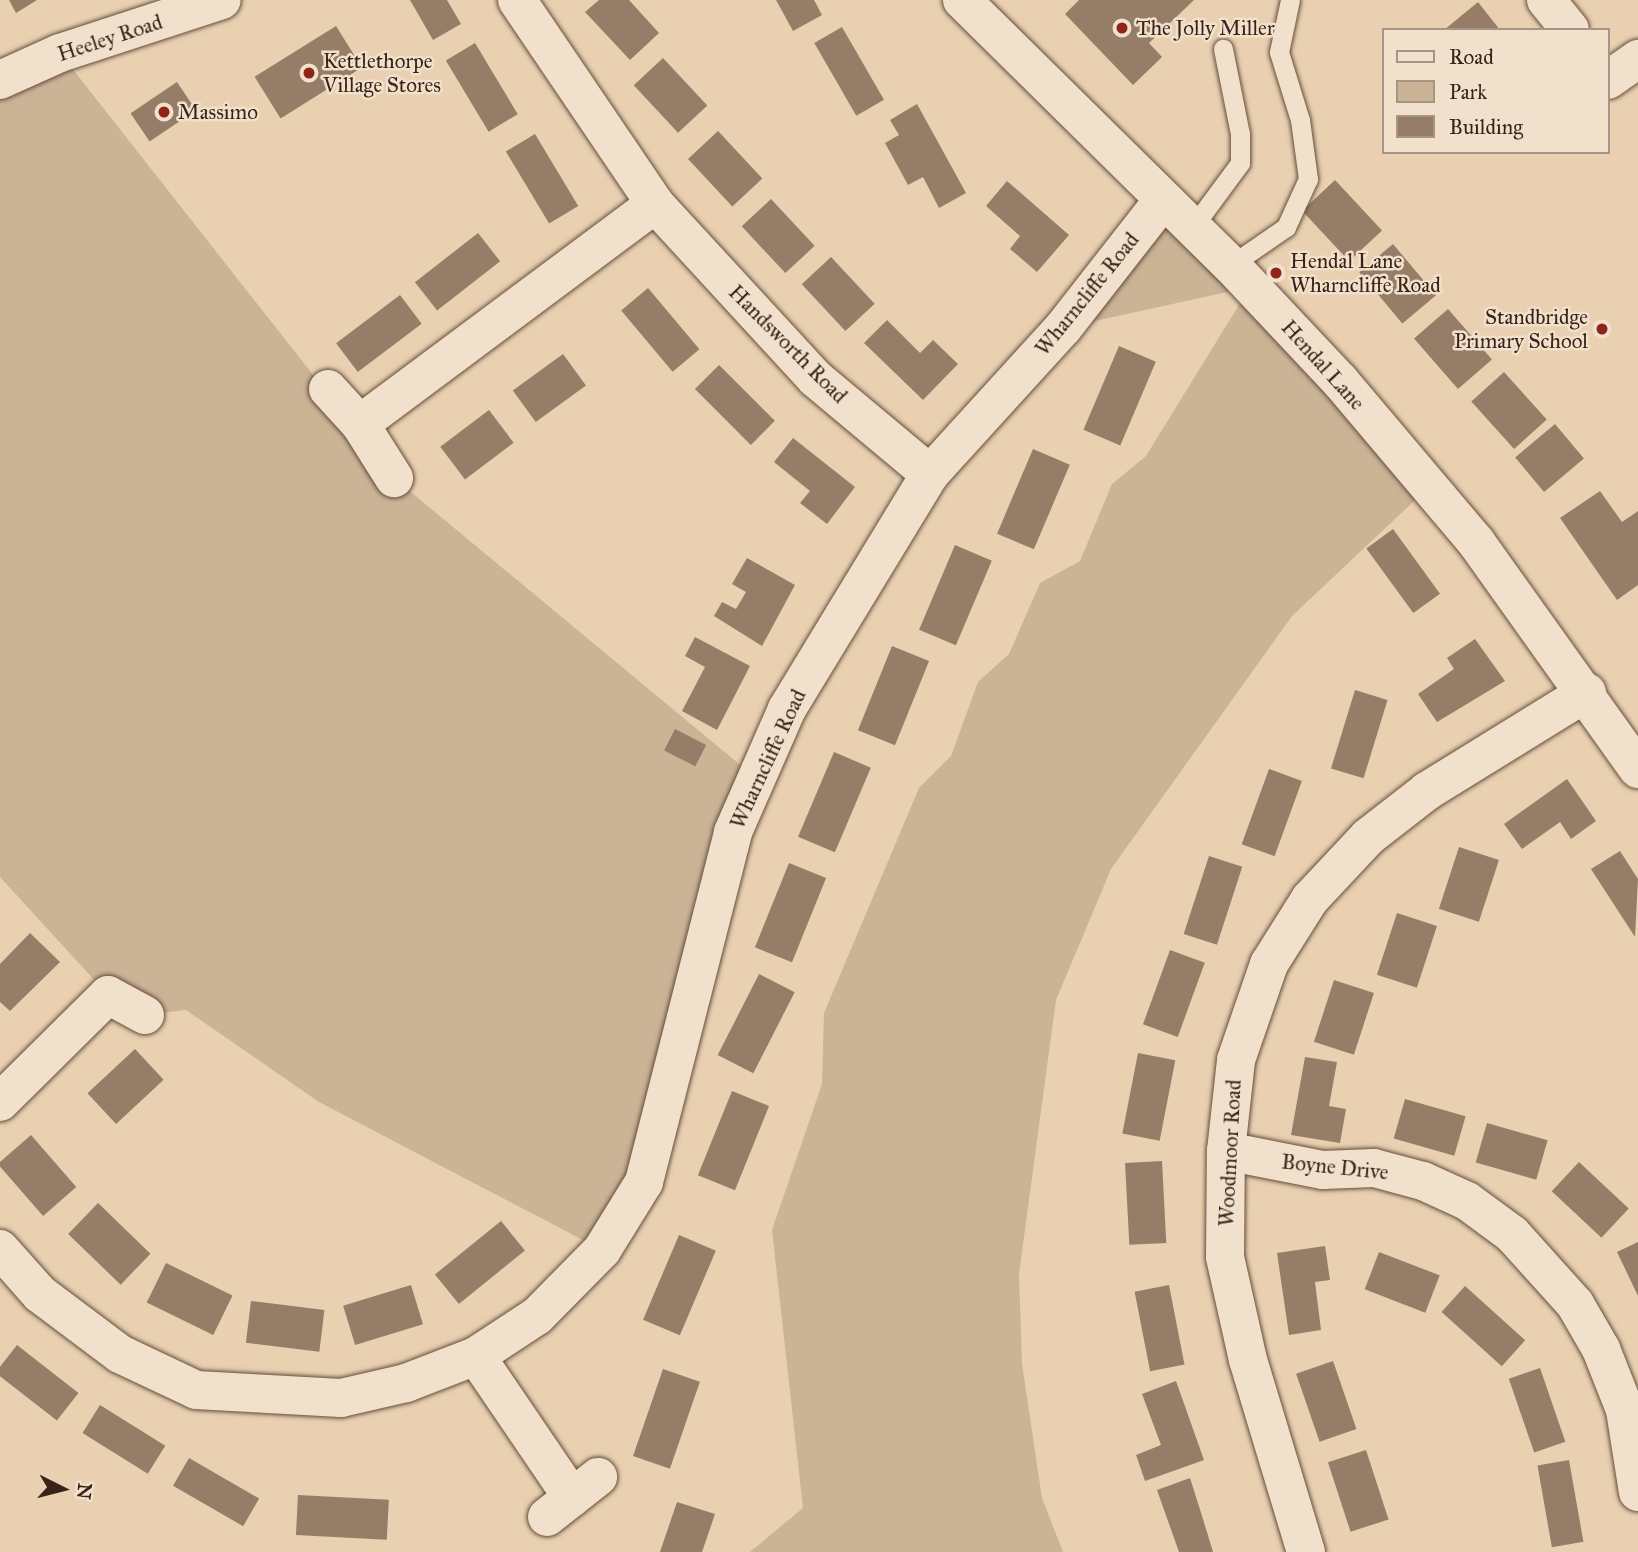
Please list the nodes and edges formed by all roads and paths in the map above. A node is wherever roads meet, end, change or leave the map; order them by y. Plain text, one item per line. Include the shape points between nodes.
1 (222, 0) edge
2 (517, 0) edge
3 (962, 0) edge
4 (1290, 0) edge
5 (1546, 0) edge
6 (1568, 28) edge
7 (1223, 49) dead end
8 (0, 80) edge
9 (1163, 200) junction
10 (655, 204) junction
11 (1192, 229) junction
12 (1231, 265) junction
13 (328, 389) dead end
14 (360, 424) junction
15 (930, 474) junction
16 (394, 478) dead end
17 (1587, 692) junction
18 (1638, 769) edge
19 (145, 1014) dead end
20 (0, 1102) edge
21 (1226, 1152) junction
22 (0, 1248) edge
23 (476, 1356) junction
24 (1638, 1492) edge
25 (572, 1497) dead end
26 (1306, 1552) edge

1 - 8 street, Heeley Road via 60,53
2 - 10 street, Handsworth Road
3 - 9 street, Hendal Lane
4 - 12 lane via 1279,52 1300,120 1308,179 1286,227
5 - 6 street
7 - 11 lane via 1240,134 1240,163
9 - 11 street, Hendal Lane
9 - 15 street, Wharncliffe Road via 1063,328
10 - 14 street
10 - 15 street, Handsworth Road via 815,378
11 - 12 street, Hendal Lane
12 - 17 street, Hendal Lane via 1430,486
13 - 14 street
14 - 16 street
15 - 23 street, Wharncliffe Road via 787,709 733,832 644,1182 602,1250 537,1316
17 - 18 street, Hendal Lane
17 - 21 street, Woodmoor Road via 1427,791 1368,837 1310,899 1269,964 1236,1060
19 - 20 street via 108,995
21 - 24 street, Boyne Drive via 1323,1170 1374,1168 1423,1181 1467,1201 1512,1234 1575,1304 1601,1349 1625,1410
21 - 26 street, Woodmoor Road via 1225,1257 1248,1360
22 - 23 street, Wharncliffe Road via 40,1294 120,1354 196,1390 341,1398 406,1383
23 - 25 street

